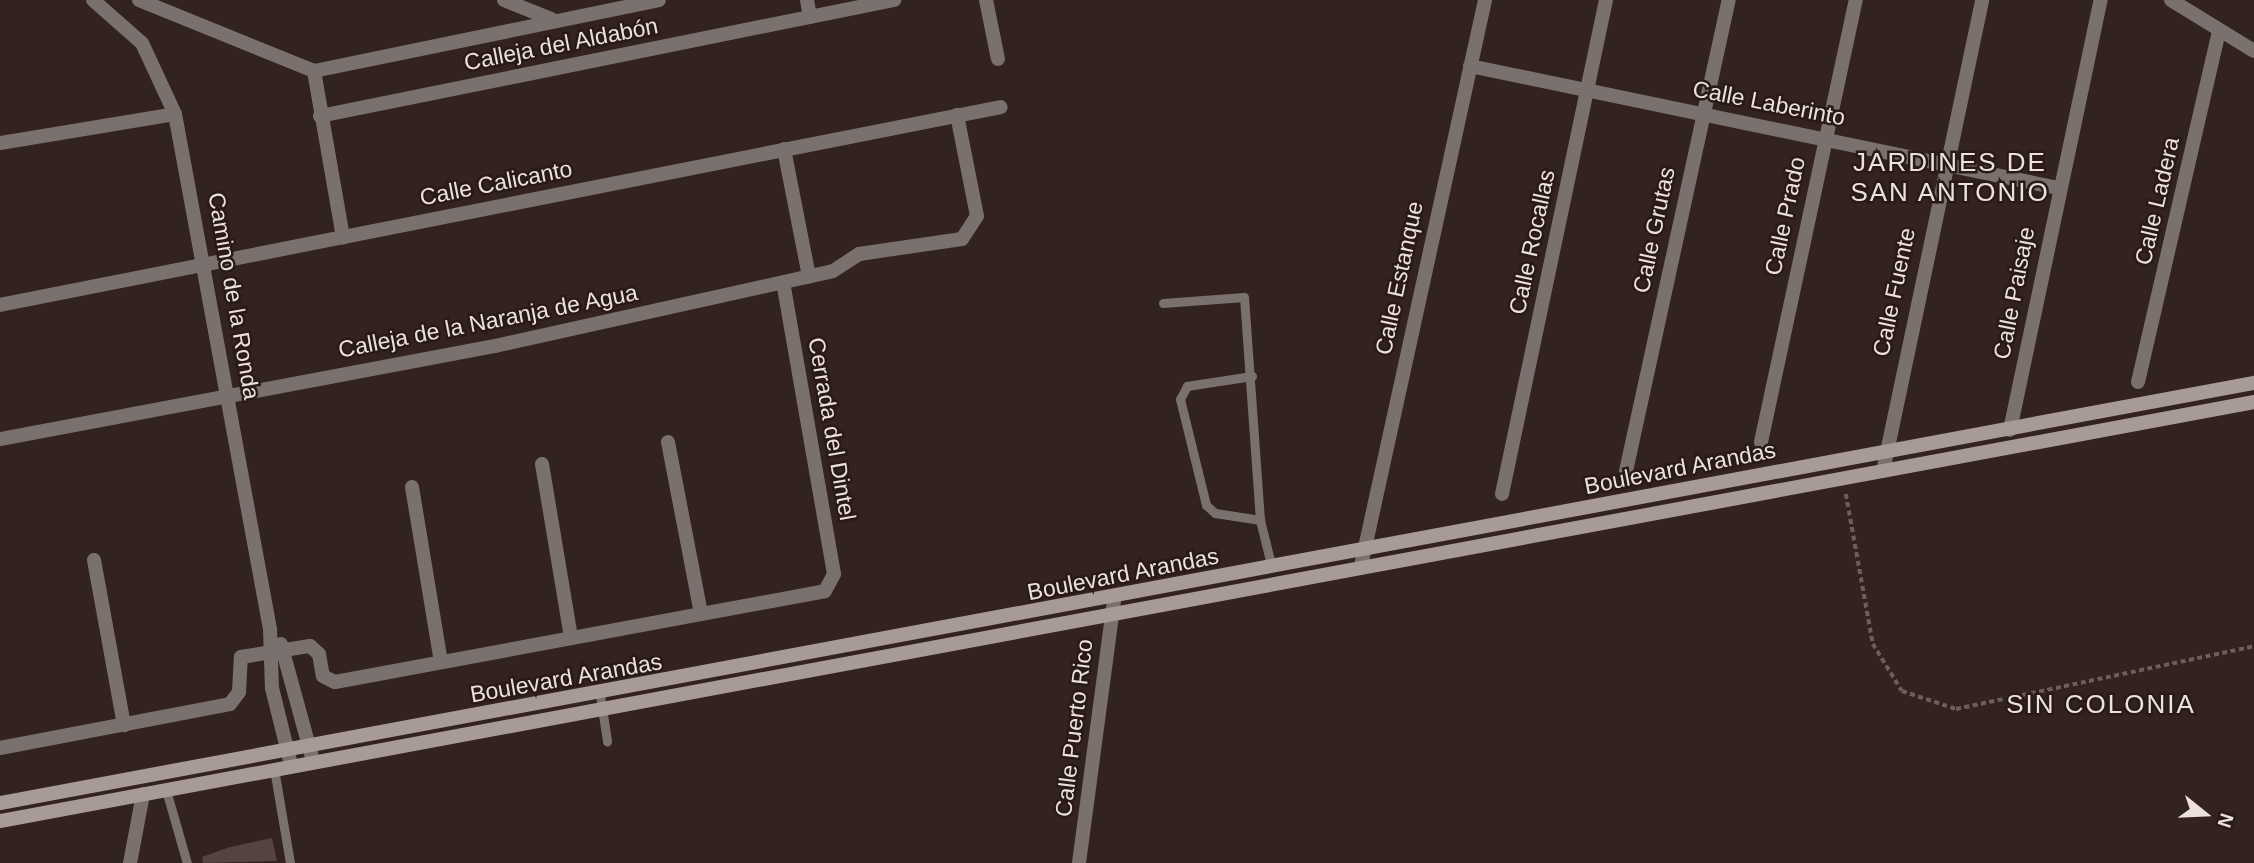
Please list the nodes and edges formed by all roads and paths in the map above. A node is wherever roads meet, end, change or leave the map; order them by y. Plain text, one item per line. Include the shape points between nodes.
1 (93, 0) edge
2 (139, 0) edge
3 (504, 0) edge
4 (659, 0) edge
5 (807, 0) edge
6 (894, 0) edge
7 (986, 0) edge
8 (1485, 0) edge
9 (1606, 0) edge
10 (1729, 0) edge
11 (1856, 0) edge
12 (1982, 0) edge
13 (2101, 0) edge
14 (2171, 0) edge
15 (810, 17) junction
16 (551, 19) junction
17 (2219, 31) junction
18 (2254, 51) edge
19 (999, 59) dead end
20 (1470, 66) junction
21 (314, 71) junction
22 (1587, 91) junction
23 (1001, 107) dead end
24 (1703, 112) junction
25 (175, 114) junction
26 (957, 115) junction
27 (320, 116) junction
28 (1825, 136) junction
29 (0, 143) edge
30 (784, 149) junction
31 (1945, 163) junction
32 (2058, 188) junction
33 (343, 237) junction
34 (206, 264) junction
35 (809, 277) junction
36 (783, 282) junction
37 (1163, 303) dead end
38 (0, 305) edge
39 (1252, 376) junction
40 (2138, 382) dead end
41 (2254, 383) edge
42 (228, 393) junction
43 (2254, 402) edge
44 (2010, 430) junction
45 (0, 439) edge
46 (668, 442) dead end
47 (1761, 442) dead end
48 (1882, 453) junction
49 (542, 464) dead end
50 (1626, 471) dead end
51 (1883, 471) junction
52 (1843, 478) junction
53 (412, 487) dead end
54 (1502, 494) dead end
55 (1260, 520) junction
56 (1362, 559) junction
57 (94, 560) dead end
58 (1272, 568) junction
59 (1113, 605) junction
60 (702, 614) junction
61 (270, 629) junction
62 (571, 638) junction
63 (2254, 646) edge
64 (285, 650) junction
65 (268, 653) junction
66 (441, 662) junction
67 (601, 701) junction
68 (124, 725) junction
69 (607, 741) dead end
70 (0, 748) edge
71 (312, 754) junction
72 (290, 758) junction
73 (274, 769) junction
74 (166, 790) junction
75 (143, 794) junction
76 (0, 803) edge
77 (0, 821) edge
78 (130, 863) edge
79 (187, 863) edge
80 (290, 863) edge
81 (1079, 863) edge

1 - 25 street, Camino de la Ronda via 142,43
2 - 21 street
3 - 16 street
4 - 16 street, Calleja del Aldabón
5 - 15 street
6 - 15 street, Calleja del Aldabón
7 - 19 street
8 - 20 street, Calle Estanque
9 - 22 street, Calle Rocallas
10 - 24 street, Calle Grutas
11 - 28 street, Calle Prado
12 - 31 street, Calle Fuente
13 - 32 street, Calle Paisaje
14 - 17 street
15 - 27 street, Calleja del Aldabón
16 - 21 street, Calleja del Aldabón
17 - 18 street
17 - 40 street, Calle Ladera
20 - 22 street, Calle Laberinto
20 - 56 street, Calle Estanque
21 - 27 street
22 - 24 street, Calle Laberinto
22 - 54 street, Calle Rocallas
23 - 26 street, Calle Calicanto
24 - 28 street, Calle Laberinto
24 - 50 street, Calle Grutas
25 - 29 street
25 - 34 street, Camino de la Ronda
26 - 30 street, Calle Calicanto
26 - 35 street, Calleja de la Naranja de Agua via 975,227 962,239 859,254
27 - 33 street
28 - 31 street, Calle Laberinto
28 - 47 street, Calle Prado
30 - 33 street, Calle Calicanto
30 - 35 street
31 - 32 street, Calle Laberinto
31 - 48 street, Calle Fuente
32 - 44 street, Calle Paisaje
33 - 34 street, Calle Calicanto
34 - 38 street, Calle Calicanto
34 - 42 street, Camino de la Ronda
35 - 36 street, Calleja de la Naranja de Agua
36 - 42 street, Calleja de la Naranja de Agua via 495,346
36 - 60 street, Cerrada del Dintel via 831,583 825,591
37 - 39 lane via 1244,297
39 - 55 lane
39 - 55 lane via 1188,386 1180,399 1206,505 1215,513
41 - 44 main road, Boulevard Arandas
42 - 45 street, Calleja de la Naranja de Agua
42 - 61 street, Camino de la Ronda
43 - 51 main road, Boulevard Arandas
44 - 48 main road, Boulevard Arandas
46 - 60 street
48 - 51 street, Calle Fuente
48 - 56 main road, Boulevard Arandas
49 - 62 street
51 - 52 main road, Boulevard Arandas
52 - 56 main road, Boulevard Arandas
52 - 63 path via 1873,644 1902,691 1956,709
53 - 66 street
55 - 58 lane
56 - 58 main road, Boulevard Arandas
56 - 59 main road, Boulevard Arandas
57 - 68 street
58 - 59 main road, Boulevard Arandas
59 - 67 main road, Boulevard Arandas
59 - 81 street, Calle Puerto Rico
60 - 62 street
61 - 64 street, Camino de la Ronda
61 - 65 street, Camino de la Ronda
62 - 66 street
64 - 65 street
64 - 66 street via 316,649 323,676 335,682
64 - 71 street, Camino de la Ronda
65 - 68 street via 238,662 239,692 230,704
65 - 72 street, Camino de la Ronda
67 - 69 lane
67 - 71 main road, Boulevard Arandas
68 - 70 street
71 - 72 main road, Boulevard Arandas
72 - 73 main road, Boulevard Arandas
72 - 76 main road, Boulevard Arandas
73 - 74 main road, Boulevard Arandas
73 - 80 lane
74 - 75 main road, Boulevard Arandas
74 - 79 lane
75 - 77 main road, Boulevard Arandas
75 - 78 street

